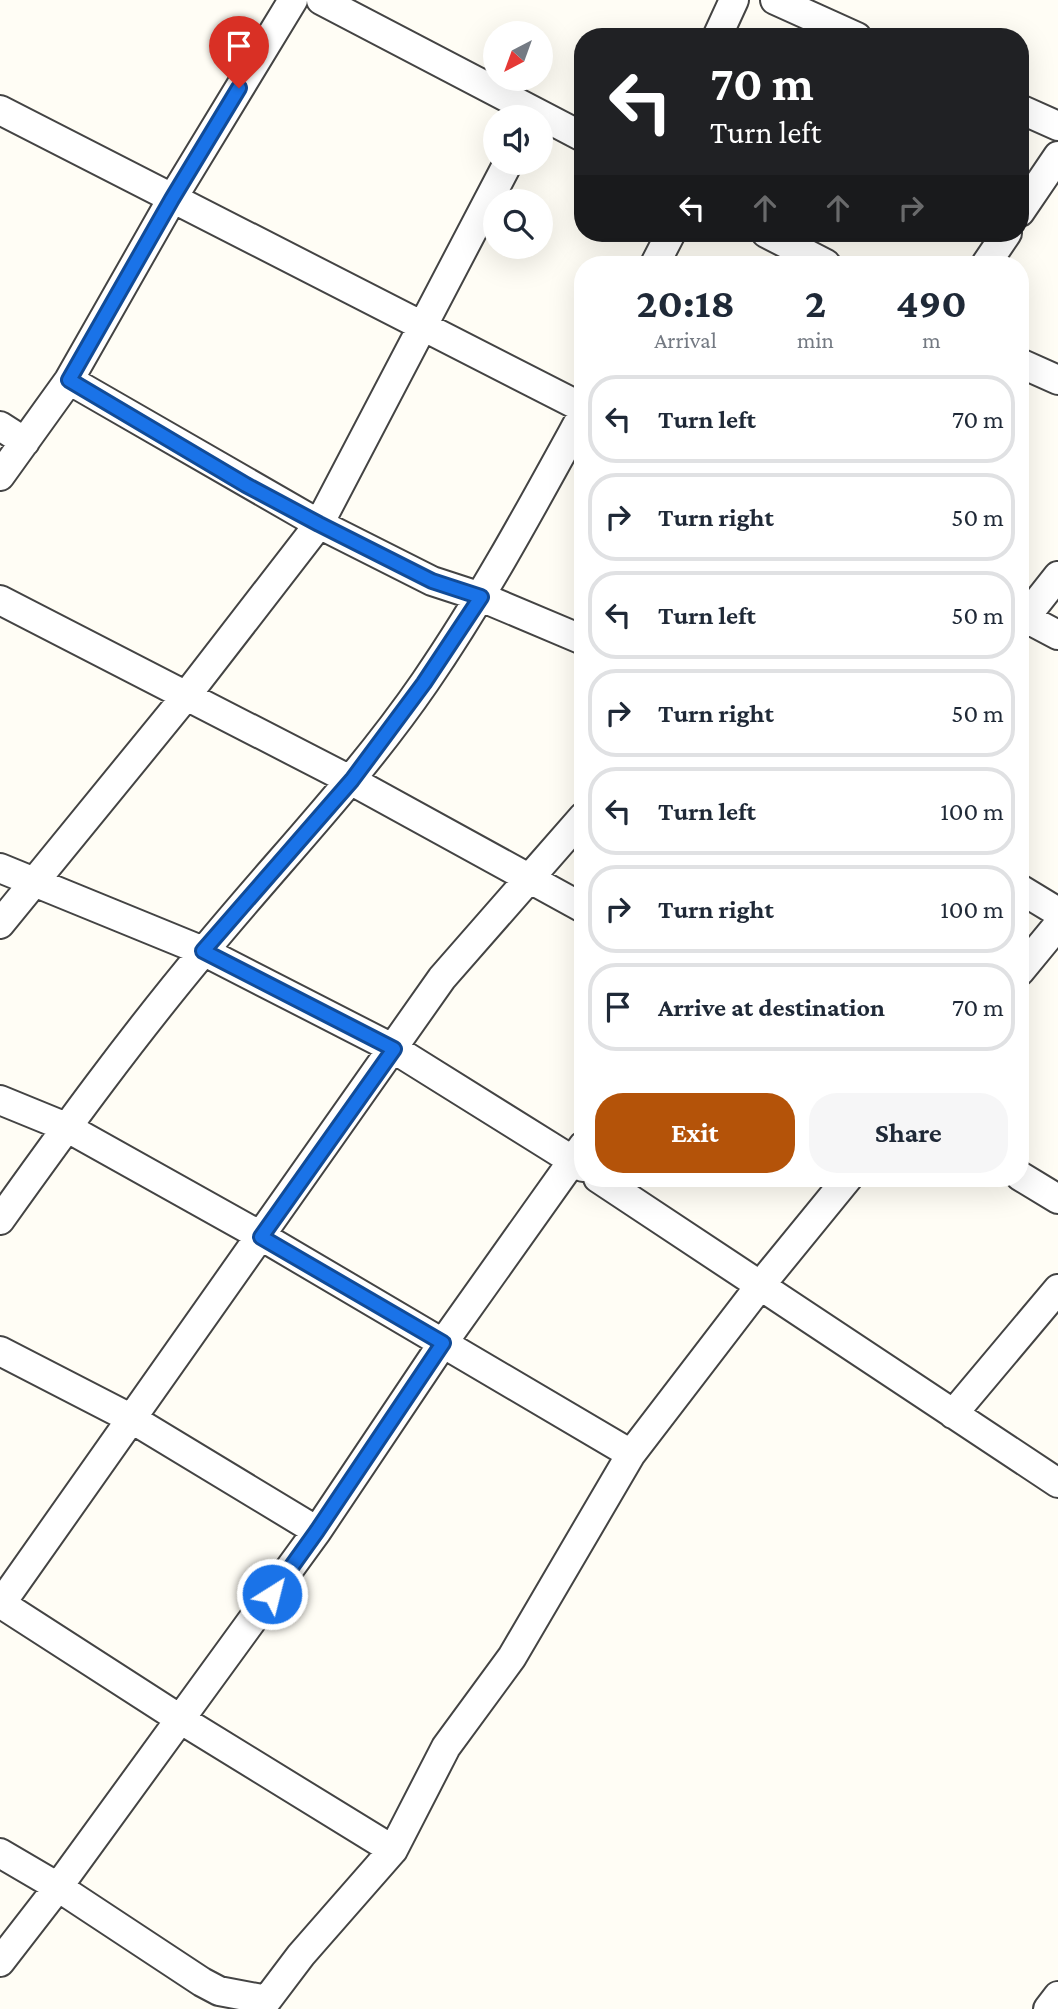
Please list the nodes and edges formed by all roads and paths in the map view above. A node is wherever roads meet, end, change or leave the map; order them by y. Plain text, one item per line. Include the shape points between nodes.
1 (293, 0) edge
2 (321, 0) edge
3 (734, 0) edge
4 (775, 0) edge
5 (720, 28) edge
6 (837, 28) edge
7 (516, 105) edge
8 (0, 110) edge
9 (1029, 113) edge
10 (553, 123) edge
11 (1058, 126) edge
12 (574, 133) edge
13 (1058, 156) edge
14 (502, 175) edge
15 (172, 199) junction
16 (1029, 199) edge
17 (783, 242) edge
18 (811, 256) edge
19 (422, 328) junction
20 (1029, 367) edge
21 (69, 380) junction
22 (1058, 380) edge
23 (574, 406) edge
24 (0, 426) edge
25 (574, 427) edge
26 (25, 442) junction
27 (0, 476) edge
28 (319, 524) junction
29 (1058, 576) edge
30 (481, 597) junction
31 (0, 600) edge
32 (1029, 611) edge
33 (1029, 622) edge
34 (1058, 635) edge
35 (574, 636) edge
36 (186, 696) junction
37 (352, 780) junction
38 (574, 828) edge
39 (0, 868) edge
40 (530, 879) junction
41 (34, 883) junction
42 (1029, 894) edge
43 (574, 903) edge
44 (1058, 912) edge
45 (0, 924) edge
46 (1058, 925) edge
47 (203, 951) junction
48 (1029, 960) edge
49 (394, 1049) junction
50 (0, 1100) edge
51 (66, 1127) junction
52 (574, 1155) edge
53 (574, 1165) edge
54 (1029, 1181) edge
55 (611, 1187) edge
56 (841, 1187) edge
57 (1058, 1199) edge
58 (0, 1220) edge
59 (261, 1237) junction
60 (759, 1287) junction
61 (1058, 1289) edge
62 (443, 1343) junction
63 (0, 1351) edge
64 (953, 1414) junction
65 (132, 1419) junction
66 (631, 1454) junction
67 (1058, 1483) edge
68 (317, 1531) junction
69 (0, 1604) edge
70 (180, 1719) junction
71 (393, 1850) junction
72 (0, 1853) edge
73 (58, 1887) junction
74 (0, 1962) edge
75 (1058, 1996) edge
76 (263, 2004) edge
77 (1048, 2009) edge

1 - 15 street
2 - 7 street
3 - 5 street
4 - 6 street
8 - 15 street
9 - 11 street
10 - 12 street
13 - 16 street
14 - 19 street
15 - 19 street
15 - 21 street
17 - 18 street
19 - 23 street
19 - 28 street
20 - 22 street
21 - 26 street
21 - 28 street
24 - 26 street
25 - 30 street
26 - 27 street
28 - 30 street via 432,581
28 - 36 street
29 - 32 street
30 - 35 street
30 - 37 street
31 - 36 street
33 - 34 street
36 - 37 street
36 - 41 street
37 - 40 street
37 - 47 street
38 - 40 street
39 - 41 street
40 - 43 street
40 - 49 street via 442,978
41 - 45 street
41 - 47 street
42 - 44 street
46 - 48 street
47 - 49 street
47 - 51 street
49 - 52 street
49 - 59 street
50 - 51 street
51 - 58 street
51 - 59 street
53 - 62 street
54 - 57 street
55 - 60 street
56 - 60 street
59 - 62 street
59 - 65 street
60 - 64 street
60 - 66 street
61 - 64 street
62 - 66 street
62 - 68 street
63 - 65 street
64 - 67 street
65 - 68 street
65 - 69 street
66 - 71 street via 512,1657 446,1746
68 - 70 street
69 - 70 street
70 - 71 street
70 - 73 street
71 - 76 street
72 - 73 street
73 - 74 street
73 - 76 street via 202,1982
75 - 77 street

